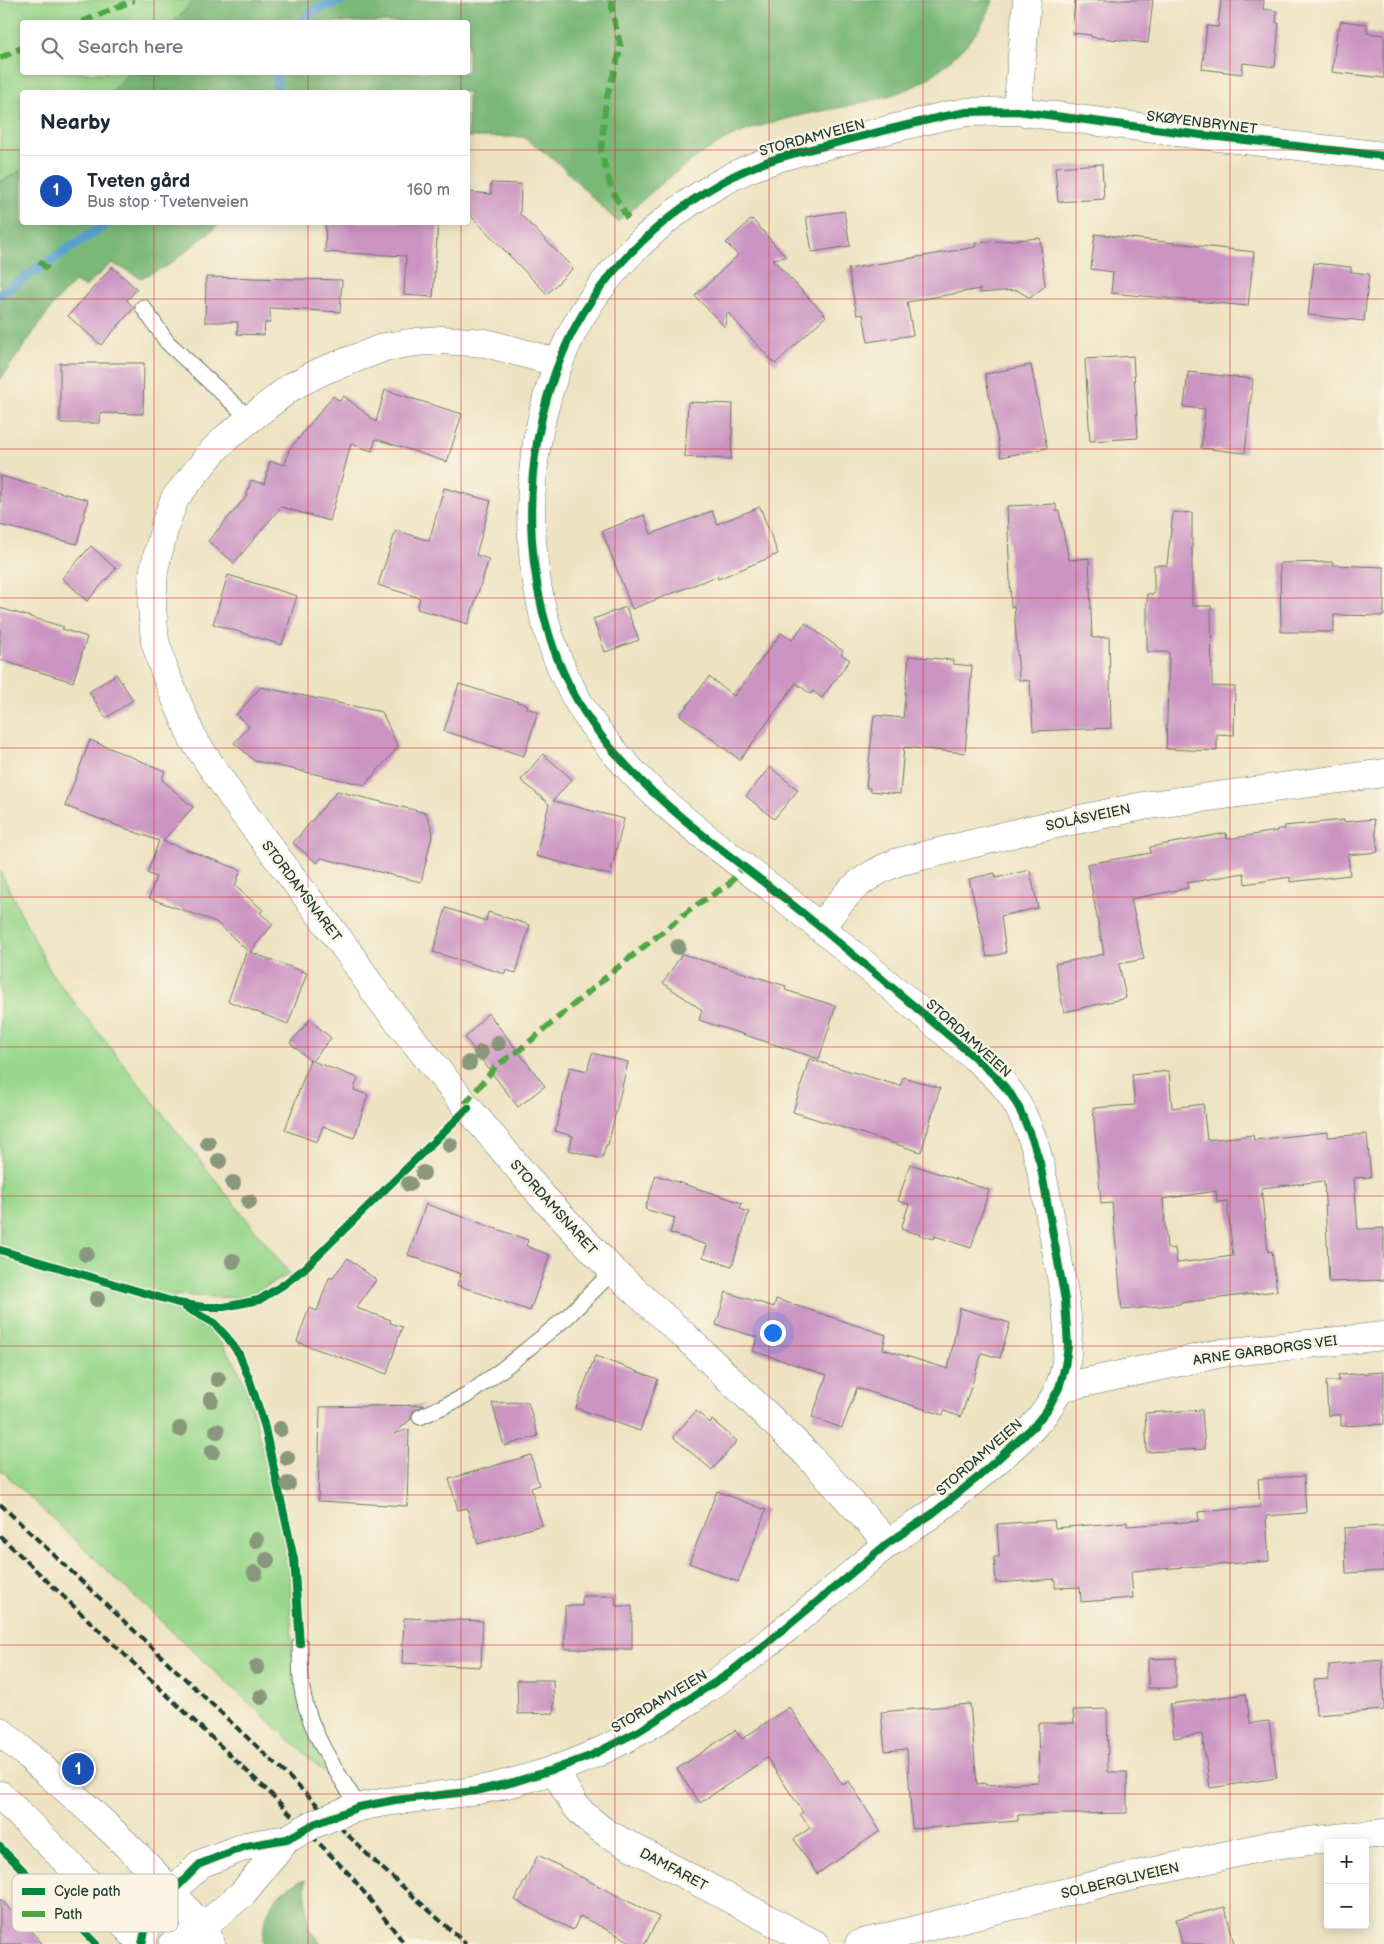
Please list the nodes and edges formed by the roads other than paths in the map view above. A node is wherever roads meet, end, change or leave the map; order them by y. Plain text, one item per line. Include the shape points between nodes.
1 (1027, 0) edge
2 (1017, 110) junction
3 (1384, 156) edge
4 (143, 307) dead end
5 (559, 363) junction
6 (250, 419) junction
7 (1384, 773) edge
8 (820, 928) junction
9 (613, 1271) junction
10 (1384, 1336) edge
11 (1059, 1388) junction
12 (420, 1417) dead end
13 (888, 1543) junction
14 (300, 1644) dead end
15 (0, 1731) edge
16 (555, 1770) junction
17 (0, 1795) edge
18 (352, 1809) junction
19 (1384, 1833) edge
20 (272, 1847) junction
21 (79, 1874) edge
22 (155, 1874) edge
23 (178, 1884) edge
24 (178, 1900) edge
25 (132, 1932) edge
26 (206, 1936) edge
27 (142, 1944) edge
28 (173, 1944) edge
29 (815, 1944) edge
30 (859, 1944) edge

1 - 2 street
2 - 3 street, SKØYENBRYNET
2 - 5 street, STORDAMVEIEN via 945,116 783,156 722,182 667,220 612,274 583,316
4 - 6 lane via 167,342
5 - 6 street, STORDAMSNARET via 486,343 416,342 385,348 322,371 291,387
5 - 8 street, STORDAMVEIEN via 549,389 537,443 531,528 539,592 559,663 590,721 646,786
6 - 9 street, STORDAMSNARET via 213,451 175,498 166,522 154,569 152,607 155,641 165,674 193,738 239,807 377,995 542,1196
7 - 8 street, SOLÅSVEIEN via 1143,806 898,862 880,869 850,890
8 - 11 street, STORDAMVEIEN via 984,1065 1019,1108 1040,1163 1065,1300 1068,1346
9 - 12 lane via 568,1317 466,1396
9 - 13 street, STORDAMSNARET via 807,1454
10 - 11 street, ARNE GARBORGS VEI via 1222,1352
11 - 13 street, STORDAMVEIEN via 1047,1410 1020,1441 932,1514
13 - 16 street, STORDAMVEIEN via 728,1674 638,1731
14 - 18 lane via 302,1692 306,1706
15 - 22 street via 122,1839
16 - 18 street, STORDAMVEIEN via 476,1790
16 - 29 street, DAMFARET via 578,1810 608,1834
17 - 21 street
18 - 20 street, STORDAMVEIEN, bridge via 314,1824
19 - 30 street, SOLBERGLIVEIEN via 1272,1845 1114,1880
20 - 23 street, STORDAMVEIEN via 246,1846 200,1864
20 - 26 street, STORDAMVEIEN via 242,1894
24 - 26 street
25 - 27 street
26 - 28 street, STORDAMVEIEN

